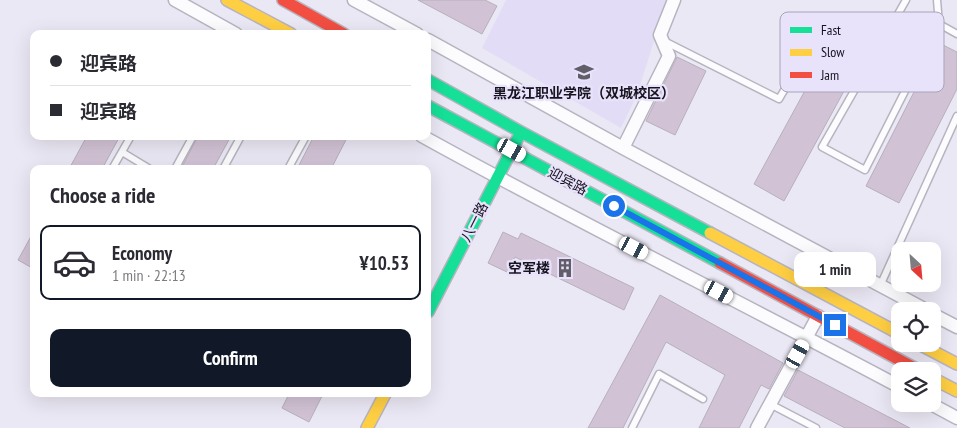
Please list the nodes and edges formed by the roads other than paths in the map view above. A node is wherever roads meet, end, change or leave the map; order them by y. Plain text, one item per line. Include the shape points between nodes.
1 (175, 0) edge
2 (227, 0) edge
3 (283, 0) edge
4 (354, 0) edge
5 (674, 0) edge
6 (906, 0) edge
7 (899, 12) edge
8 (944, 26) edge
9 (229, 30) edge
10 (283, 30) edge
11 (337, 30) edge
12 (410, 30) edge
13 (957, 34) edge
14 (663, 41) junction
15 (431, 42) edge
16 (431, 82) edge
17 (783, 92) edge
18 (853, 92) edge
19 (905, 92) edge
20 (431, 108) edge
21 (957, 116) edge
22 (521, 132) junction
23 (128, 140) edge
24 (191, 140) edge
25 (239, 140) edge
26 (304, 140) edge
27 (429, 140) edge
28 (623, 148) junction
29 (512, 150) junction
30 (122, 152) junction
31 (114, 165) edge
32 (143, 165) edge
33 (177, 165) edge
34 (225, 165) edge
35 (290, 165) edge
36 (497, 178) junction
37 (880, 286) junction
38 (911, 302) edge
39 (431, 306) edge
40 (818, 316) junction
41 (941, 318) edge
42 (957, 326) edge
43 (891, 329) edge
44 (807, 337) junction
45 (934, 352) edge
46 (903, 362) edge
47 (957, 364) edge
48 (891, 382) edge
49 (941, 383) edge
50 (957, 392) edge
51 (383, 397) edge
52 (703, 400) dead end
53 (770, 404) junction
54 (941, 409) edge
55 (957, 418) edge
56 (367, 428) edge
57 (632, 428) edge
58 (757, 428) edge
59 (816, 428) edge

1 - 9 street
2 - 10 main road
3 - 11 main road
4 - 12 street
5 - 14 street via 660,35
6 - 7 lane
8 - 13 lane
14 - 17 lane via 779,99
14 - 28 street via 669,56
15 - 28 street
16 - 22 main road, 迎宾路
18 - 19 lane via 822,147 865,170
20 - 29 main road, 迎宾路
21 - 37 lane
22 - 29 main road, 八一路
22 - 43 main road, 迎宾路
23 - 30 lane
24 - 33 lane
25 - 34 lane
26 - 35 lane
27 - 36 street
28 - 37 street
29 - 36 main road, 八一路
29 - 40 main road, 迎宾路
30 - 31 lane
30 - 32 lane
36 - 39 main road, 八一路
36 - 44 street
37 - 38 street
40 - 44 street
40 - 46 main road, 迎宾路
41 - 42 street
44 - 48 street
44 - 53 street
45 - 47 main road
49 - 50 main road
51 - 56 main road
52 - 57 lane via 659,374
53 - 58 street
53 - 59 lane
54 - 55 street

